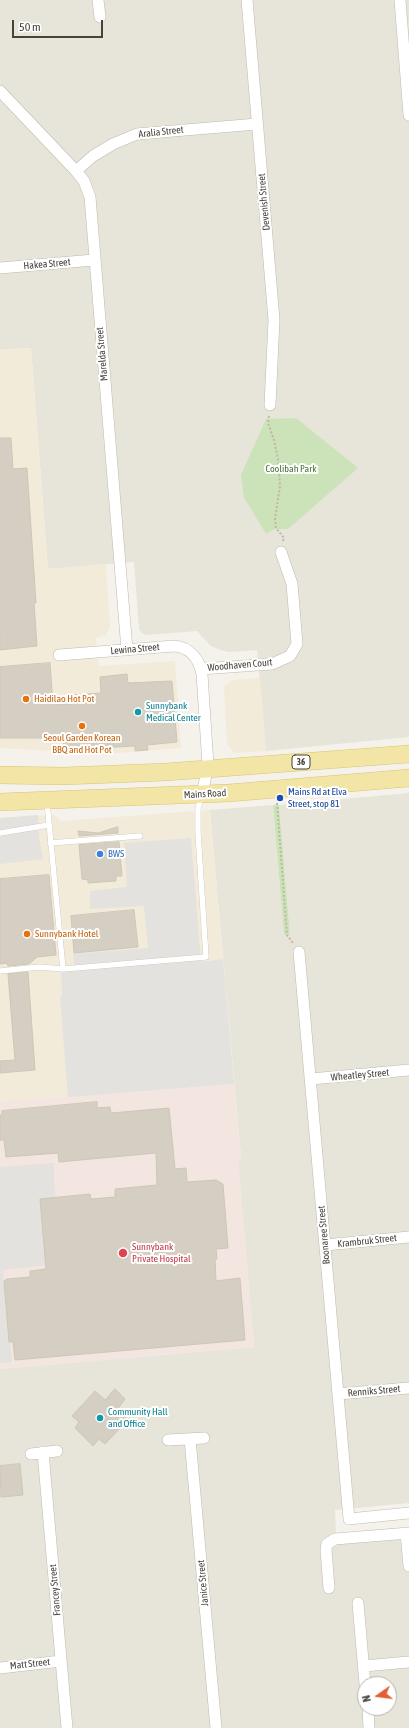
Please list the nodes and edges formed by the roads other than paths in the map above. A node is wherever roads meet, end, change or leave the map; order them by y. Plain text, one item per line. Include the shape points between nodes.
1 (98, 0) edge
2 (247, 0) edge
3 (400, 0) edge
4 (100, 17) dead end
5 (0, 91) edge
6 (409, 115) edge
7 (257, 124) junction
8 (76, 171) junction
9 (94, 260) junction
10 (0, 268) edge
11 (270, 405) road end
12 (281, 552) road end
13 (127, 650) junction
14 (59, 655) dead end
15 (201, 669) junction
16 (409, 754) edge
17 (208, 770) junction
18 (0, 775) edge
19 (409, 778) edge
20 (202, 794) junction
21 (47, 800) junction
22 (0, 802) edge
23 (48, 825) junction
24 (0, 833) edge
25 (140, 836) dead end
26 (50, 843) junction
27 (299, 952) road end
28 (63, 969) junction
29 (0, 972) edge
30 (409, 1070) edge
31 (311, 1079) junction
32 (409, 1237) edge
33 (325, 1245) junction
34 (409, 1388) edge
35 (338, 1394) junction
36 (204, 1438) dead end
37 (190, 1439) junction
38 (168, 1440) dead end
39 (57, 1451) dead end
40 (43, 1452) junction
41 (31, 1454) dead end
42 (409, 1513) edge
43 (408, 1533) edge
44 (409, 1566) edge
45 (329, 1588) dead end
46 (358, 1603) dead end
47 (61, 1661) junction
48 (409, 1662) edge
49 (364, 1666) junction
50 (0, 1668) edge
51 (365, 1676) edge
52 (368, 1716) edge
53 (67, 1728) edge
54 (216, 1728) edge
55 (369, 1728) edge

1 - 4 street
2 - 7 street, Devenish Street
3 - 6 street
5 - 8 street, Marelda Street
7 - 8 street, Aralia Street via 137,134 93,156
7 - 11 street, Devenish Street via 274,320
8 - 9 street, Marelda Street via 84,181 90,197
9 - 10 street, Hakea Street
9 - 13 street, Marelda Street
12 - 15 street, Woodhaven Court via 292,584 297,644 290,656 272,664
13 - 14 street, Lewina Street
13 - 15 street, Lewina Street via 174,646 184,648 193,655
15 - 17 street
16 - 17 main road, 36
17 - 18 main road, 36 via 57,776
17 - 20 street
19 - 20 main road, Mains Road
20 - 21 main road, Mains Road
20 - 28 lane via 198,809 198,832 206,958
21 - 22 main road, Mains Road
21 - 23 lane
23 - 24 lane
23 - 26 lane
25 - 26 lane
26 - 28 lane
27 - 31 street, Boonaree Street
28 - 29 lane via 38,967
30 - 31 street, Wheatley Street
31 - 33 street, Boonaree Street
32 - 33 street, Krambruk Street
33 - 35 street, Boonaree Street
34 - 35 street, Renniks Street
35 - 42 street, Boonaree Street via 349,1519
36 - 37 street
37 - 38 street
37 - 54 street, Janice Street
39 - 40 street
40 - 41 street
40 - 47 street, Francey Street
43 - 44 street
43 - 45 street via 334,1539 326,1550
46 - 49 street
47 - 50 street, Matt Street
47 - 53 street, Francey Street
48 - 49 street
49 - 51 street
52 - 55 street

